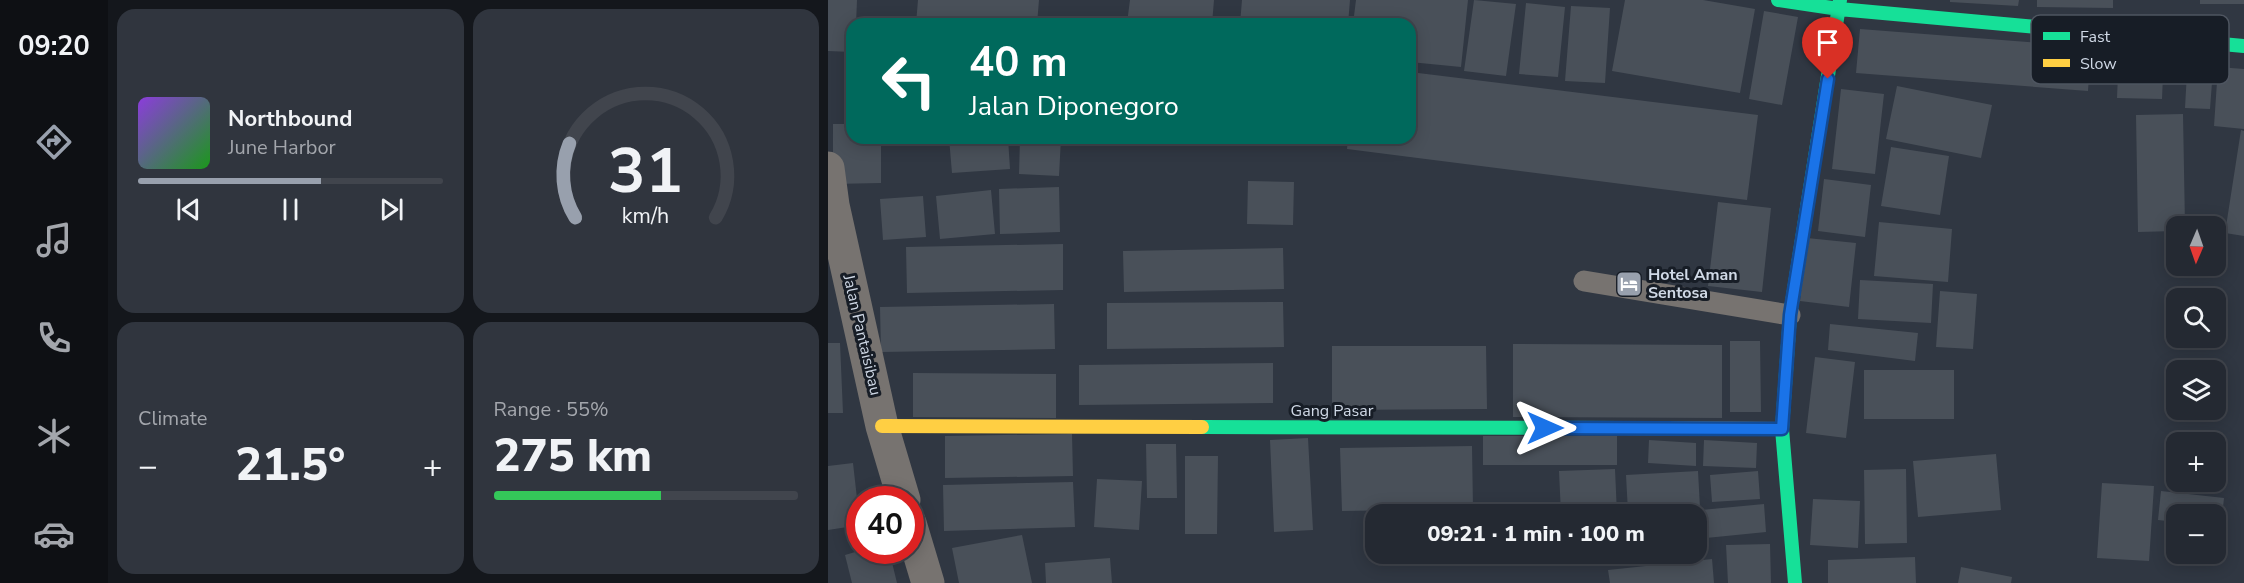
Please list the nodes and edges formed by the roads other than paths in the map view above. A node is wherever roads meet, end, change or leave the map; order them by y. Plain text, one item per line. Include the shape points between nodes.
1 (1778, 0) edge
2 (1839, 4) edge
3 (2031, 24) edge
4 (2229, 44) edge
5 (2244, 46) edge
6 (828, 168) edge
7 (1584, 281) dead end
8 (1790, 315) junction
9 (882, 426) junction
10 (1782, 429) junction
11 (900, 486) edge
12 (922, 564) edge
13 (928, 583) edge
14 (1795, 583) edge

1 - 2 street
2 - 3 street
2 - 8 street
4 - 5 street
6 - 9 street, Jalan Pantaisibau
7 - 8 lane
8 - 10 street
9 - 10 street, Gang Pasar
9 - 11 street, Jalan Pantaisibau
10 - 14 street
12 - 13 street

